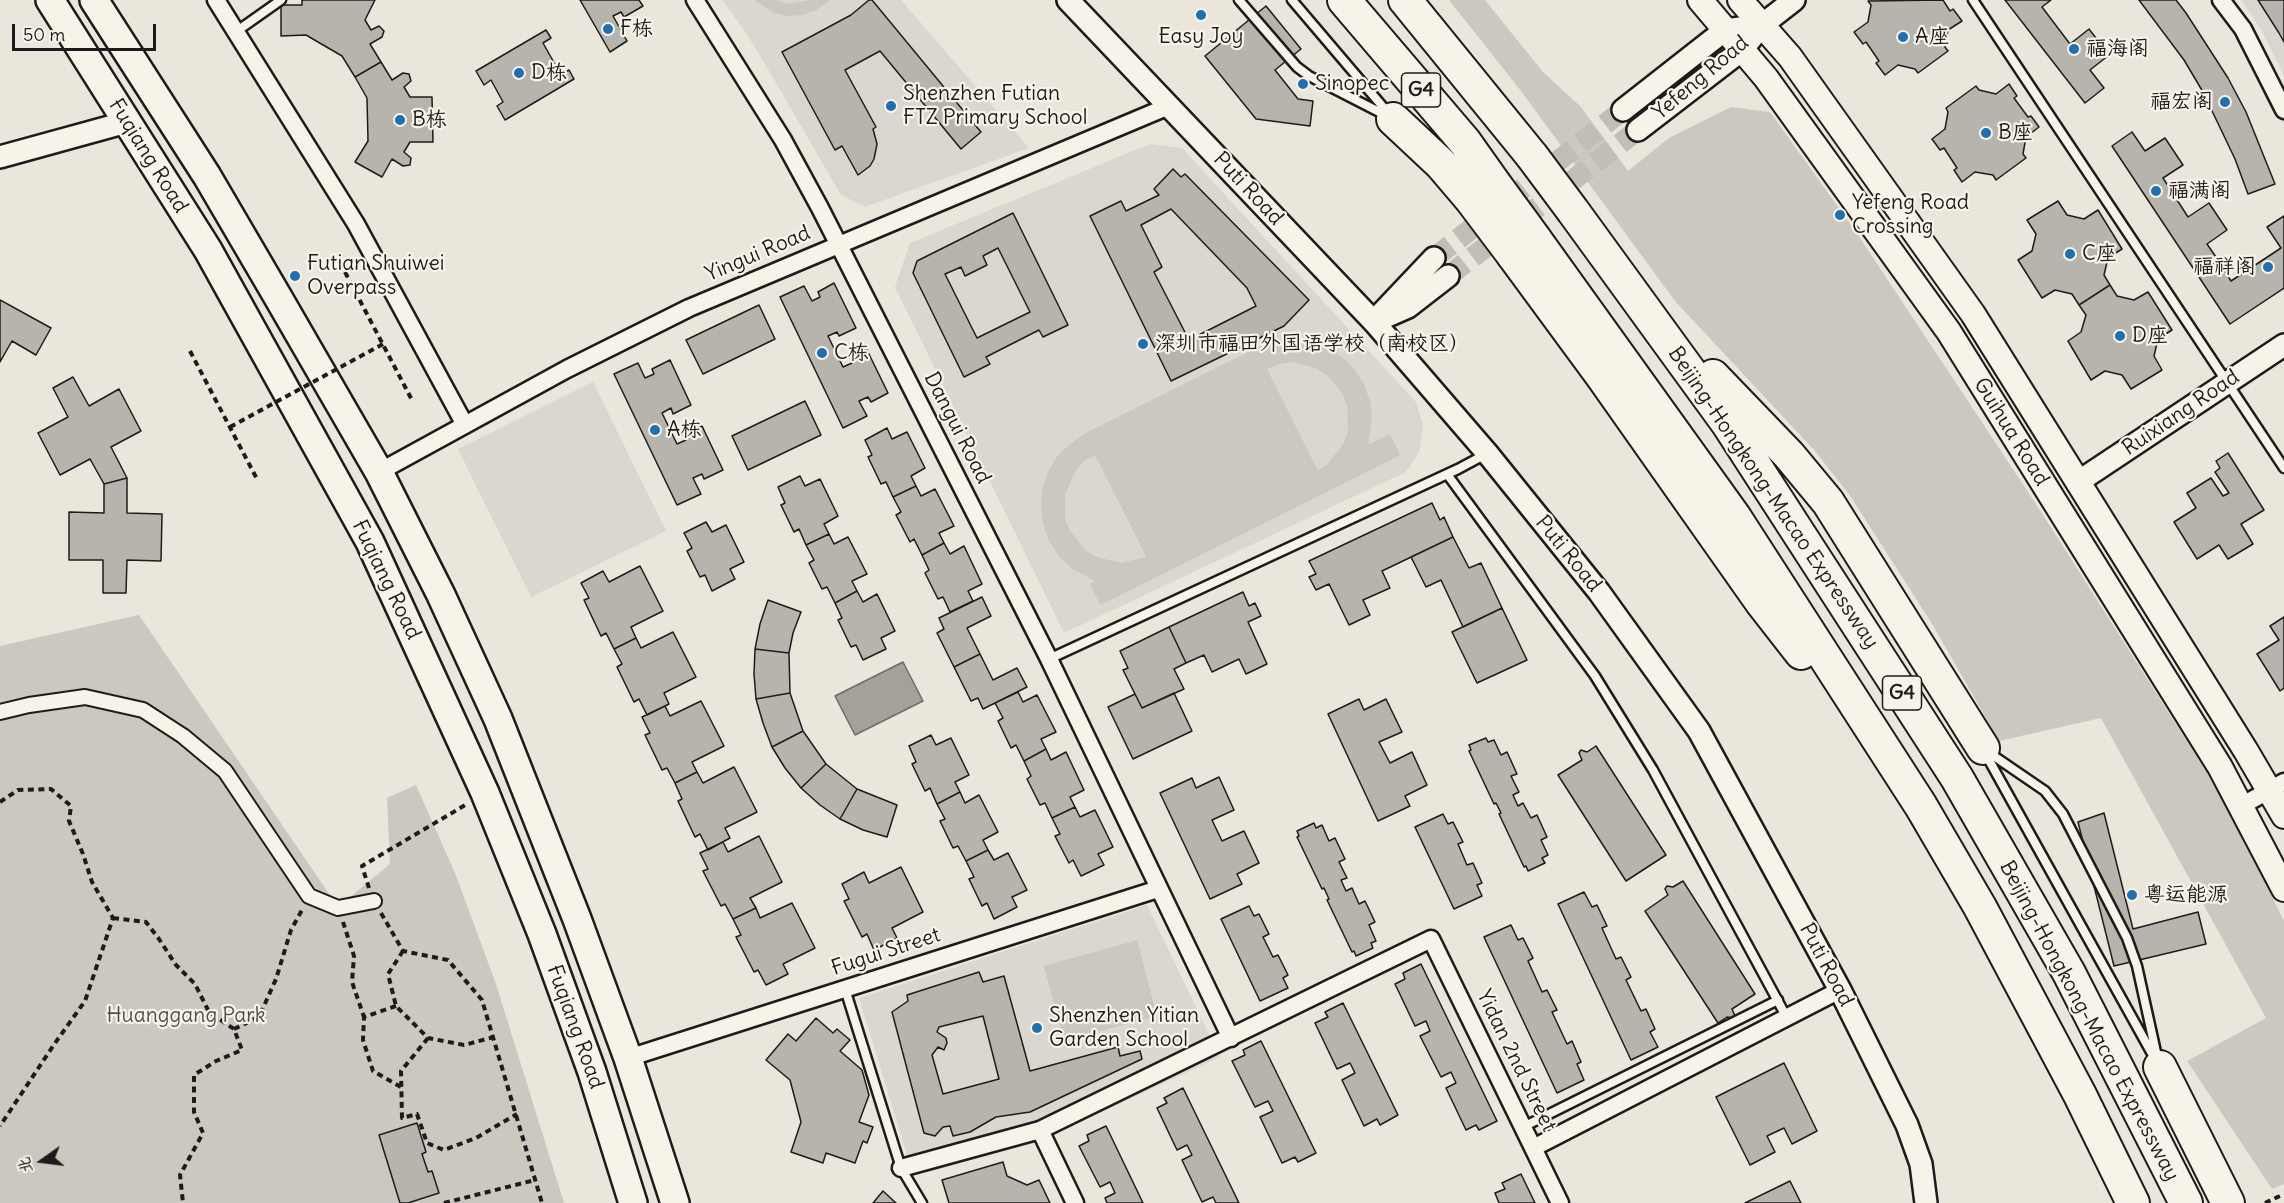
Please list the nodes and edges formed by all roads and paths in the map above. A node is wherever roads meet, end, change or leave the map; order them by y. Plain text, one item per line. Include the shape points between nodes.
1 (50, 0) edge
2 (94, 0) edge
3 (216, 0) edge
4 (281, 0) edge
5 (695, 0) edge
6 (1068, 0) edge
7 (1239, 0) edge
8 (1292, 0) edge
9 (1344, 0) edge
10 (1405, 0) edge
11 (1700, 0) edge
12 (1740, 0) edge
13 (1794, 0) edge
14 (1973, 0) edge
15 (2221, 0) edge
16 (1762, 25) junction
17 (1725, 30) junction
18 (237, 31) junction
19 (1742, 50) junction
20 (1169, 106) junction
21 (1623, 110) tunnel mouth
22 (2284, 110) edge
23 (1393, 119) junction
24 (127, 122) junction
25 (1638, 130) tunnel mouth
26 (0, 157) edge
27 (1482, 191) junction
28 (839, 245) junction
29 (1434, 258) tunnel mouth
30 (345, 272) dead end
31 (1448, 276) tunnel mouth
32 (1638, 299) junction
33 (1374, 322) junction
34 (383, 344) junction
35 (2284, 345) edge
36 (189, 351) dead end
37 (2227, 383) junction
38 (413, 402) dead end
39 (465, 425) junction
40 (230, 427) junction
41 (1487, 453) junction
42 (2284, 468) edge
43 (379, 472) junction
44 (1447, 474) junction
45 (258, 481) dead end
46 (2078, 482) junction
47 (1049, 659) junction
48 (0, 712) edge
49 (1983, 748) junction
50 (2277, 787) edge
51 (485, 793) junction
52 (0, 802) edge
53 (2241, 806) junction
54 (2284, 816) edge
55 (1158, 889) junction
56 (2284, 889) edge
57 (309, 896) junction
58 (374, 901) junction
59 (338, 908) junction
60 (113, 918) junction
61 (403, 951) junction
62 (844, 989) junction
63 (1840, 990) junction
64 (1778, 1000) junction
65 (396, 1006) junction
66 (364, 1017) junction
67 (1787, 1018) junction
68 (234, 1029) junction
69 (494, 1037) junction
70 (428, 1038) junction
71 (1231, 1038) junction
72 (628, 1058) junction
73 (2160, 1067) junction
74 (401, 1088) junction
75 (517, 1114) junction
76 (0, 1126) edge
77 (1523, 1127) junction
78 (1040, 1130) junction
79 (1533, 1148) junction
80 (901, 1168) junction
81 (535, 1180) junction
82 (2284, 1194) edge
83 (183, 1203) edge
84 (444, 1203) edge
85 (542, 1203) edge
86 (633, 1203) edge
87 (675, 1203) edge
88 (922, 1203) edge
89 (1075, 1203) edge
90 (1560, 1203) edge
91 (1926, 1203) edge
92 (2133, 1203) edge
93 (2186, 1203) edge
94 (2228, 1203) edge
95 (2265, 1203) edge

1 - 24 main road, Fuqiang Road
2 - 43 main road, Fuqiang Road via 207,176
3 - 18 street
4 - 18 lane
5 - 28 street, Dangui Road via 783,140
6 - 20 street, Puti Road
7 - 23 lane via 1298,67
8 - 23 lane
9 - 27 highway, G4 via 1465,142
10 - 32 highway, Beijing-Hongkong-Macao Expressway / G4, bridge via 1533,156
11 - 17 main road, Guihua Road
12 - 16 main road, Guihua Road
13 - 16 street, Yefeng Road
14 - 37 lane
15 - 22 street via 2242,29
16 - 17 street, Yefeng Road
16 - 19 street, Yefeng Road
16 - 46 main road, Guihua Road via 1790,57 1973,314
17 - 19 main road, Guihua Road
17 - 21 street, Yefeng Road
18 - 39 street via 356,224
19 - 25 street, Yefeng Road
19 - 53 main road, Guihua Road via 1949,332
20 - 28 street, Yingui Road
20 - 33 street, Puti Road
23 - 27 highway via 1441,164
24 - 26 street
24 - 51 main road, Fuqiang Road via 208,250 370,542
27 - 92 highway, Beijing-Hongkong-Macao Expressway, bridge via 1524,247 1602,376 1762,603 1921,806 1985,917
28 - 39 street, Yingui Road via 640,331
28 - 47 street, Dangui Road
29 - 33 street
30 - 34 path
31 - 33 street via 1408,307
32 - 49 highway via 1789,454 1828,502
32 - 93 highway, Beijing-Hongkong-Macao Expressway / G4 via 1728,424 1957,778 2069,973
33 - 41 street, Puti Road
34 - 38 path
34 - 40 path, bridge
35 - 37 street, Ruixiang Road
36 - 40 path
37 - 42 lane
37 - 46 street, Ruixiang Road
39 - 43 street, Yingui Road
40 - 45 path
41 - 44 lane
41 - 63 street, Puti Road via 1599,592 1699,731
43 - 72 main road, Fuqiang Road via 498,719
44 - 47 lane
44 - 64 lane via 1594,676 1653,770
46 - 50 main road, Guihua Road
47 - 55 street, Dangui Road
48 - 57 street via 84,697 143,710 183,736 225,771
49 - 73 lane
49 - 73 lane via 2045,790 2063,814 2127,938
50 - 53 street
50 - 54 main road, Guihua Road
51 - 58 path via 362,866
51 - 86 main road, Fuqiang Road via 592,1072
52 - 60 path via 18,790 51,789 71,806 69,821 92,882
53 - 56 main road, Guihua Road
55 - 62 street, Fugui Street
55 - 71 street, Dangui Road
57 - 59 street
57 - 68 path via 291,930 259,1017
58 - 59 street
58 - 61 path
59 - 66 path via 354,956 352,982
60 - 68 path via 146,922 176,965 195,984 209,1012
60 - 76 path via 85,1001
61 - 65 path via 388,974
61 - 69 path via 448,960 482,1000
62 - 72 street, Fugui Street
62 - 80 lane
63 - 67 street
63 - 91 street, Puti Road via 1907,1125 1921,1164
64 - 67 lane
64 - 77 lane
65 - 66 path
65 - 70 path
66 - 74 path via 363,1040 373,1071
67 - 79 street
68 - 83 path via 242,1050 194,1075 195,1112 203,1133 180,1175
69 - 70 path via 464,1045
69 - 75 path
70 - 74 path via 401,1071
71 - 77 street, Yidan 2nd Street via 1431,939
71 - 78 street
72 - 87 main road, Fuqiang Road
73 - 94 highway
74 - 75 path via 402,1118 417,1114 427,1143 444,1150 476,1138
75 - 81 path
77 - 79 street, Yidan 2nd Street
78 - 80 street
78 - 89 street
79 - 90 street, Yidan 2nd Street
80 - 88 lane
81 - 84 path
81 - 85 path
82 - 95 path

